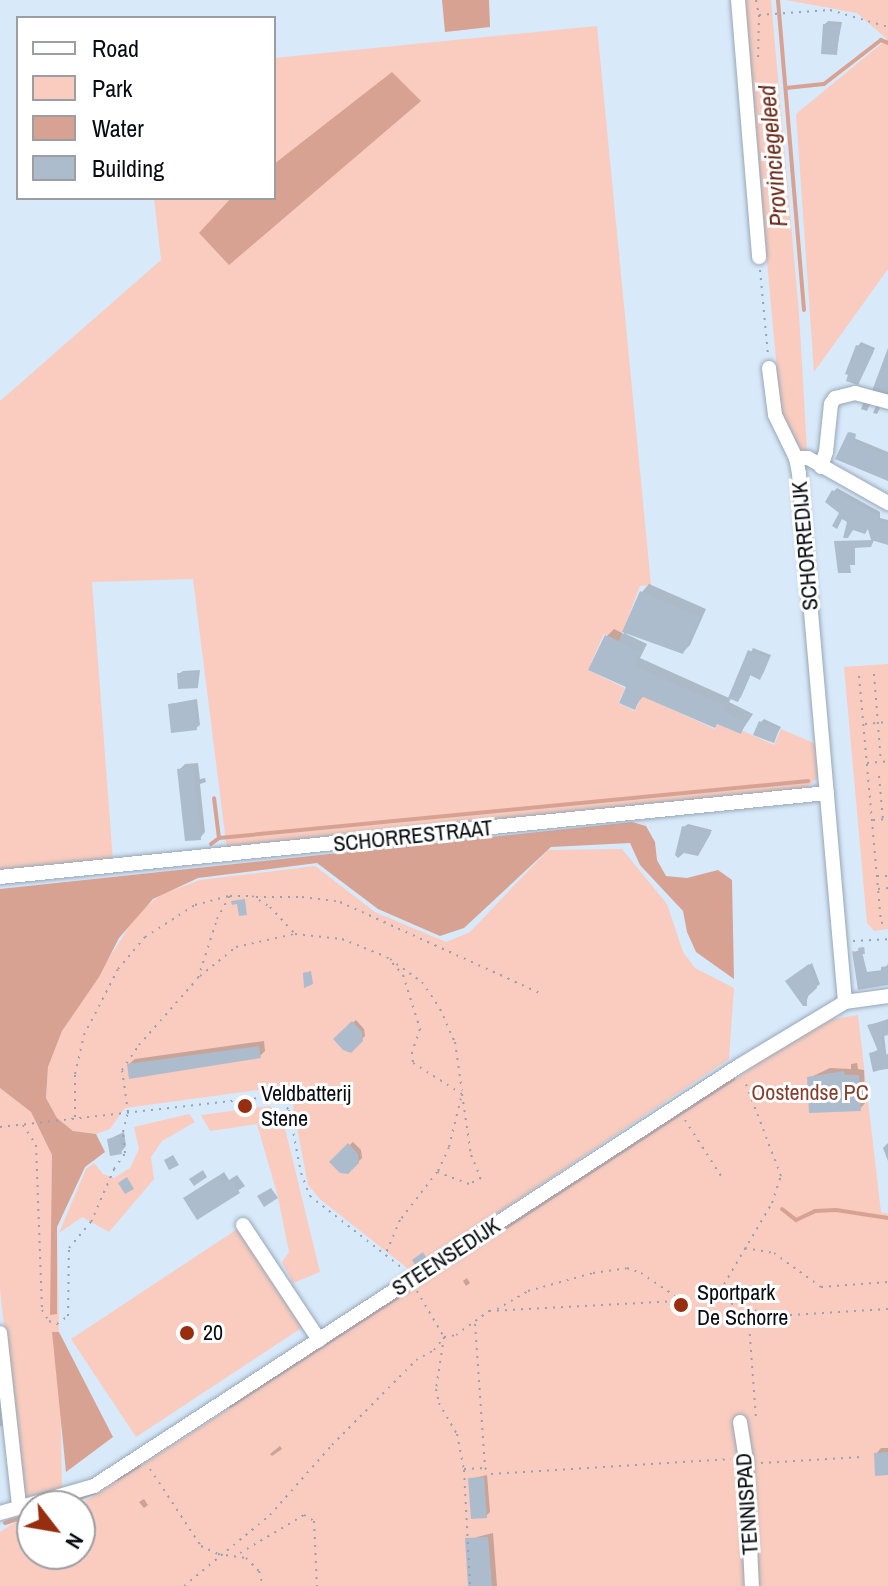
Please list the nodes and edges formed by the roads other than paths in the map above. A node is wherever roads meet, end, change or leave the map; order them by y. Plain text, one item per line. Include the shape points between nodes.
1 (738, 0) edge
2 (759, 257) road end
3 (769, 368) road end
4 (888, 402) edge
5 (796, 458) junction
6 (821, 467) junction
7 (888, 503) edge
8 (827, 793) junction
9 (0, 877) edge
10 (888, 996) edge
11 (845, 1002) junction
12 (243, 1225) dead end
13 (0, 1333) edge
14 (319, 1340) junction
15 (741, 1425) road end
16 (17, 1490) edge
17 (79, 1490) edge
18 (752, 1586) edge

1 - 2 street
3 - 5 street, SCHORREDIJK via 775,415
4 - 6 street via 855,393 835,398
5 - 6 street via 808,458
5 - 8 street, SCHORREDIJK
6 - 7 street
8 - 9 street, SCHORRESTRAAT
8 - 11 street, SCHORREDIJK
10 - 11 street, STEENSEDIJK
11 - 14 street, STEENSEDIJK
12 - 14 street
13 - 16 street
14 - 17 street, STEENSEDIJK via 94,1486
15 - 18 street, TENNISPAD

